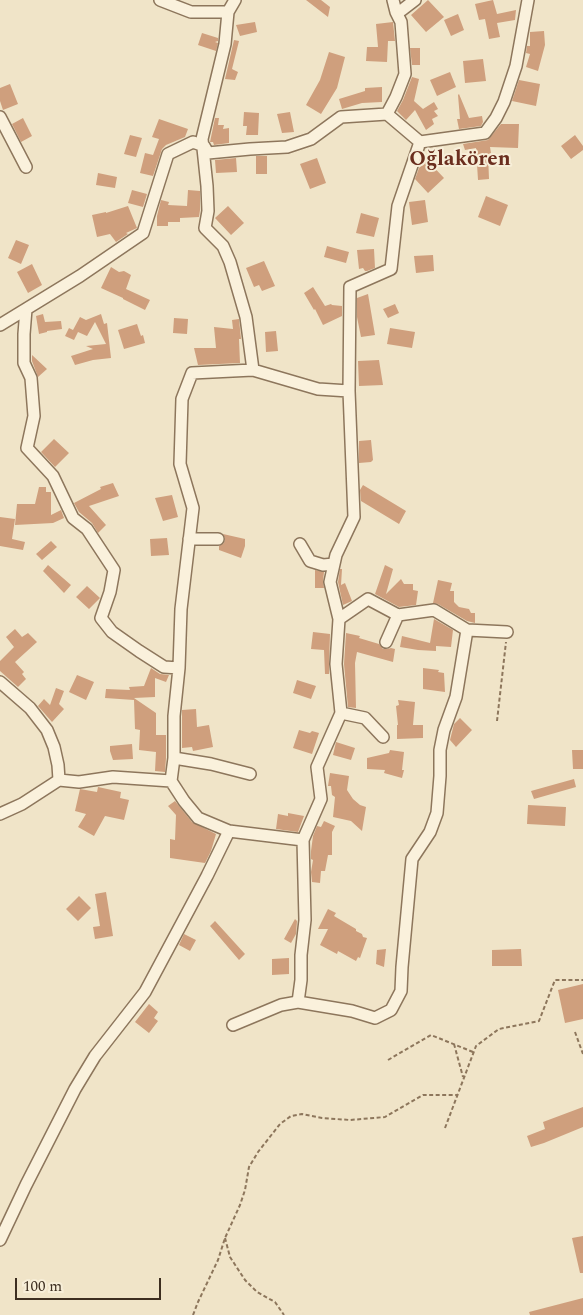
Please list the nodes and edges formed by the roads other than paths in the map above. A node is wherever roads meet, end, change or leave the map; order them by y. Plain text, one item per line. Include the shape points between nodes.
1 (160, 0) edge
2 (235, 0) edge
3 (393, 0) edge
4 (415, 0) edge
5 (528, 0) edge
6 (228, 12) junction
7 (396, 12) junction
8 (387, 114) junction
9 (0, 117) edge
10 (420, 142) junction
11 (204, 146) junction
12 (26, 167) dead end
13 (26, 309) junction
14 (0, 325) edge
15 (253, 370) junction
16 (349, 391) junction
17 (189, 539) junction
18 (218, 539) dead end
19 (300, 544) dead end
20 (334, 564) junction
21 (398, 615) junction
22 (338, 619) junction
23 (467, 630) junction
24 (507, 632) road end
25 (386, 642) dead end
26 (179, 668) junction
27 (0, 682) edge
28 (341, 713) junction
29 (384, 736) dead end
30 (174, 758) junction
31 (250, 774) dead end
32 (59, 780) junction
33 (171, 781) junction
34 (0, 814) edge
35 (229, 831) junction
36 (302, 840) junction
37 (298, 1002) junction
38 (234, 1025) dead end
39 (0, 1240) edge

1 - 6 street via 191,12
2 - 6 street
3 - 7 street
4 - 7 street
5 - 10 street via 516,66 504,102 485,133
6 - 11 street via 225,44 202,139
7 - 8 street via 401,22 405,74
8 - 10 street
8 - 11 street via 341,117 311,139 287,147 208,153
9 - 12 street
10 - 16 street via 398,206 391,269 350,287
11 - 13 street via 193,142 168,154 143,233
11 - 15 street via 206,228 223,246 230,262 246,317
13 - 14 street
13 - 26 street via 24,363 31,378 34,416 27,448 53,476 73,518 87,529 114,570 100,618 112,632 164,667
15 - 16 street via 318,389
15 - 17 street via 192,373 182,399 180,464 192,508
16 - 20 street via 354,517
17 - 18 street
17 - 26 street via 181,609
19 - 20 street via 310,561
20 - 22 street via 330,582
21 - 22 street via 368,599
21 - 23 street via 434,610
21 - 25 street
22 - 28 street via 336,664
23 - 24 street
23 - 37 street via 456,698 440,750 437,813 430,832 412,859 401,991 391,1010 375,1018
26 - 30 street
27 - 32 street via 30,708 47,730 54,747
28 - 29 street via 365,718
28 - 36 street via 317,767 321,799
30 - 31 street
30 - 33 street
32 - 33 street via 79,782 113,777
32 - 34 street
33 - 35 street via 198,818
35 - 36 street
35 - 39 street via 145,992 95,1056 75,1090
36 - 37 street via 306,920
37 - 38 street via 281,1005

